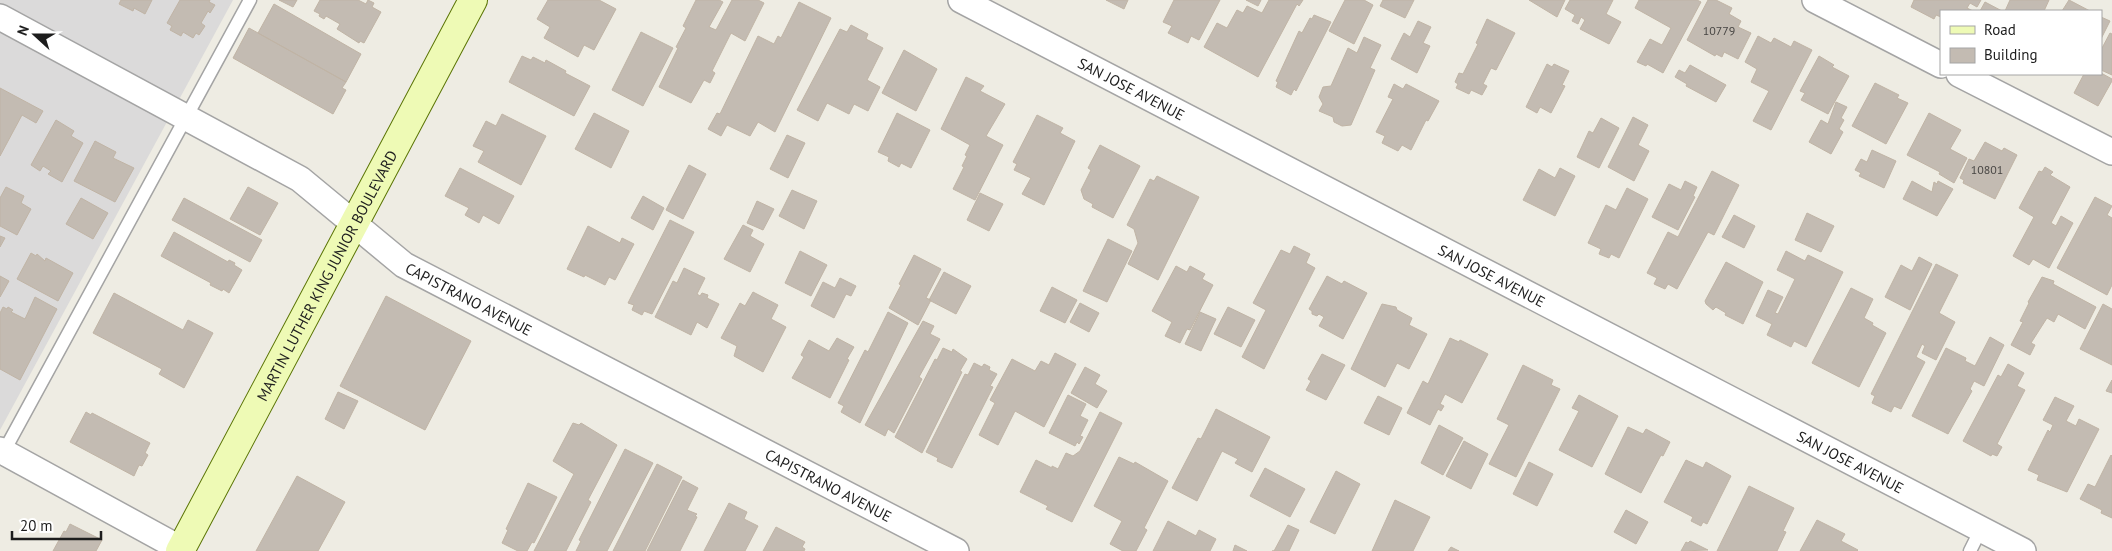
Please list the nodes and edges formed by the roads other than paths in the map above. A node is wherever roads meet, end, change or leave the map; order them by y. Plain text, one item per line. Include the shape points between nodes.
1 (250, 0) edge
2 (474, 0) edge
3 (961, 0) edge
4 (1815, 0) edge
5 (0, 17) edge
6 (1940, 64) edge
7 (1961, 75) edge
8 (186, 118) junction
9 (2112, 152) edge
10 (353, 223) junction
11 (1, 454) edge
12 (1981, 529) junction
13 (180, 550) edge
14 (956, 551) edge
15 (1970, 551) edge
16 (2023, 551) edge

1 - 8 lane
2 - 10 main road, MARTIN LUTHER KING JUNIOR BOULEVARD
3 - 12 street, SAN JOSE AVENUE
4 - 6 street
5 - 8 street, CAPISTRANO AVENUE
7 - 9 street
8 - 10 street, CAPISTRANO AVENUE via 300,180
8 - 11 lane
10 - 13 main road, MARTIN LUTHER KING JUNIOR BOULEVARD
10 - 14 street, CAPISTRANO AVENUE via 404,265
11 - 13 street
12 - 15 lane
12 - 16 street, SAN JOSE AVENUE

